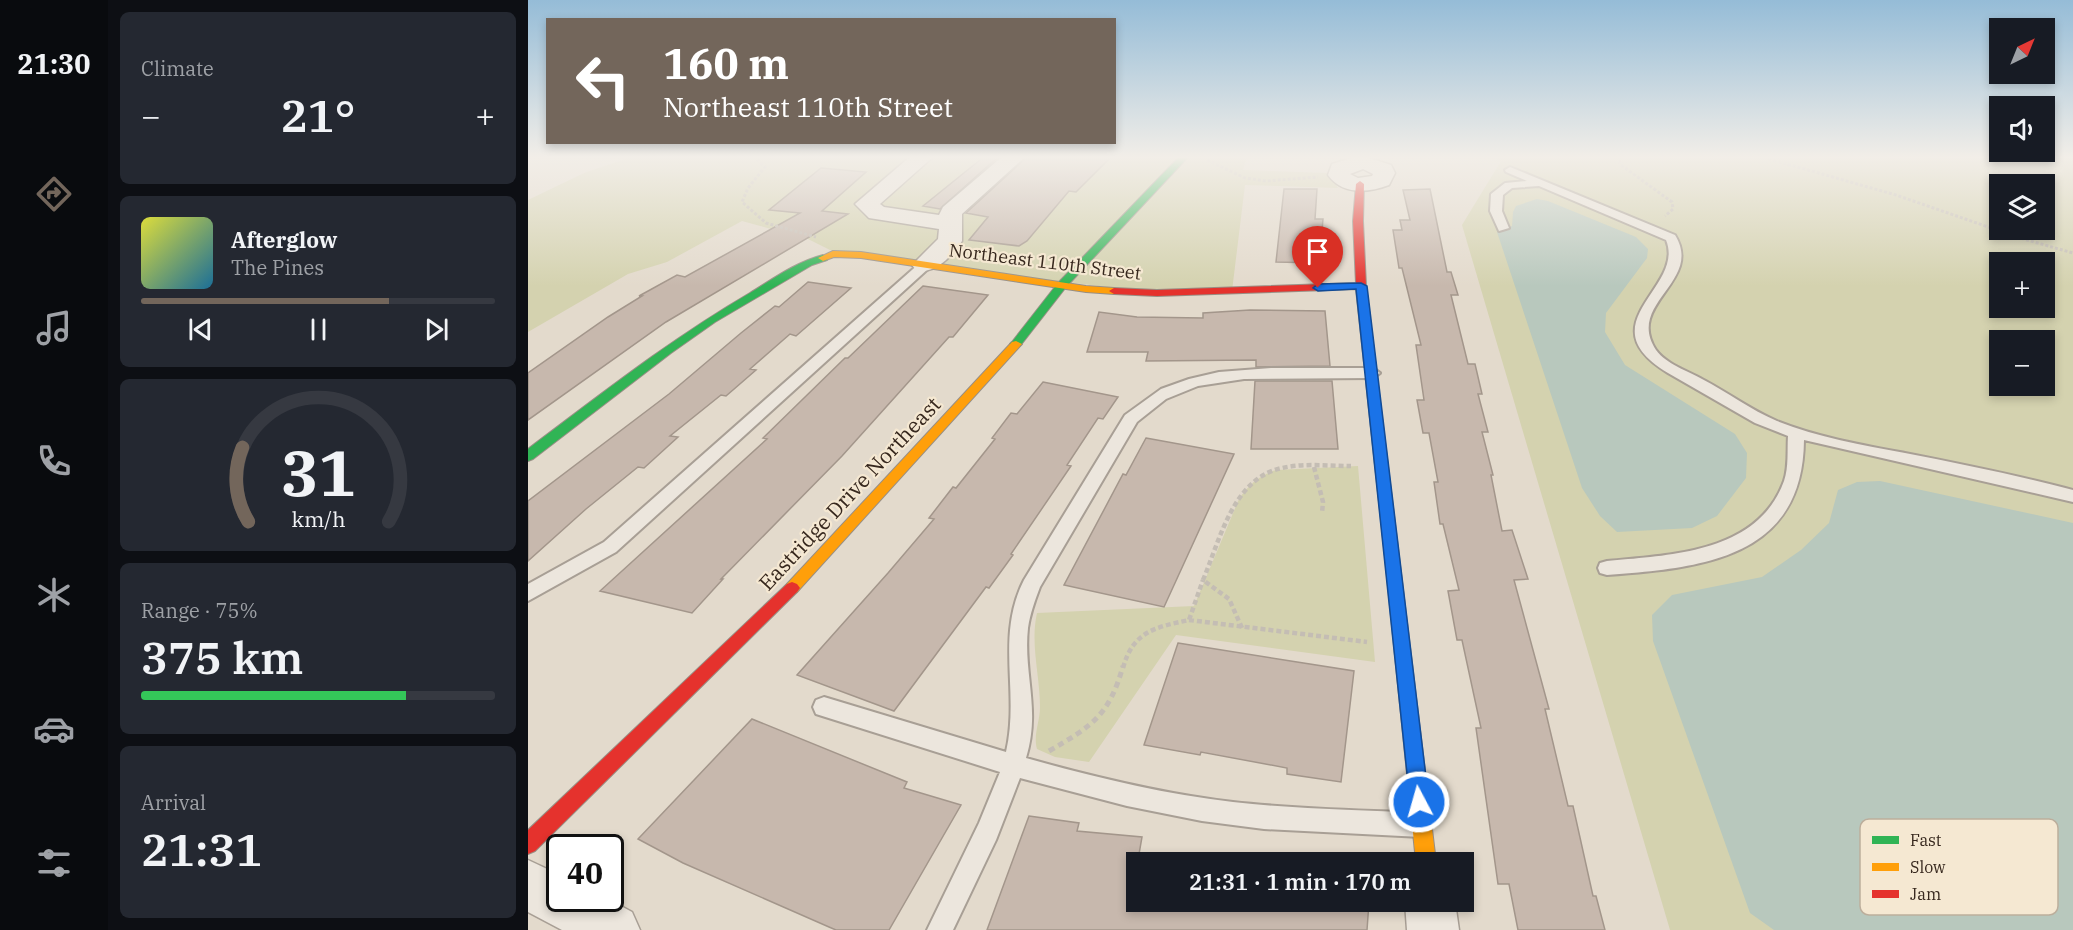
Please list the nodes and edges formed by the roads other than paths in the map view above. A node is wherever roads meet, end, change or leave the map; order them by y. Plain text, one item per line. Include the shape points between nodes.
1 (872, 199) edge
2 (966, 199) edge
3 (1144, 199) edge
4 (1359, 199) edge
5 (1497, 199) edge
6 (1583, 199) edge
7 (949, 224) junction
8 (1503, 228) dead end
9 (925, 265) junction
10 (1062, 285) junction
11 (1361, 286) junction
12 (1373, 373) junction
13 (1796, 432) junction
14 (528, 456) edge
15 (2073, 496) edge
16 (1607, 568) dead end
17 (528, 593) edge
18 (824, 707) dead end
19 (1014, 767) junction
20 (1422, 825) junction
21 (528, 844) edge
22 (1425, 852) edge
23 (528, 885) edge
24 (1431, 912) edge
25 (614, 930) edge
26 (940, 930) edge
27 (1433, 930) edge

1 - 7 street via 866,204 877,213
2 - 7 street via 951,212
3 - 10 street, Eastridge Drive Northeast
4 - 11 street
5 - 8 lane
6 - 13 lane via 1671,238 1678,252 1678,262 1642,315 1640,328 1650,352 1759,418
7 - 9 street via 950,241
9 - 10 street, Northeast 110th Street
9 - 14 street, Northeast 110th Street via 861,255 833,255 808,263 667,350
9 - 17 lane via 610,548
10 - 11 street, Northeast 110th Street via 1157,293
10 - 21 street, Eastridge Drive Northeast via 1003,360 815,565
11 - 12 street
12 - 19 lane via 1225,375 1171,390 1131,420 1031,585 1022,607 1018,631 1022,728
12 - 20 street
13 - 15 lane
13 - 16 lane via 1793,480 1776,511 1753,533 1723,552 1696,559
18 - 19 lane
19 - 20 lane via 1172,805
19 - 26 lane
20 - 22 street
23 - 25 street
24 - 27 street

